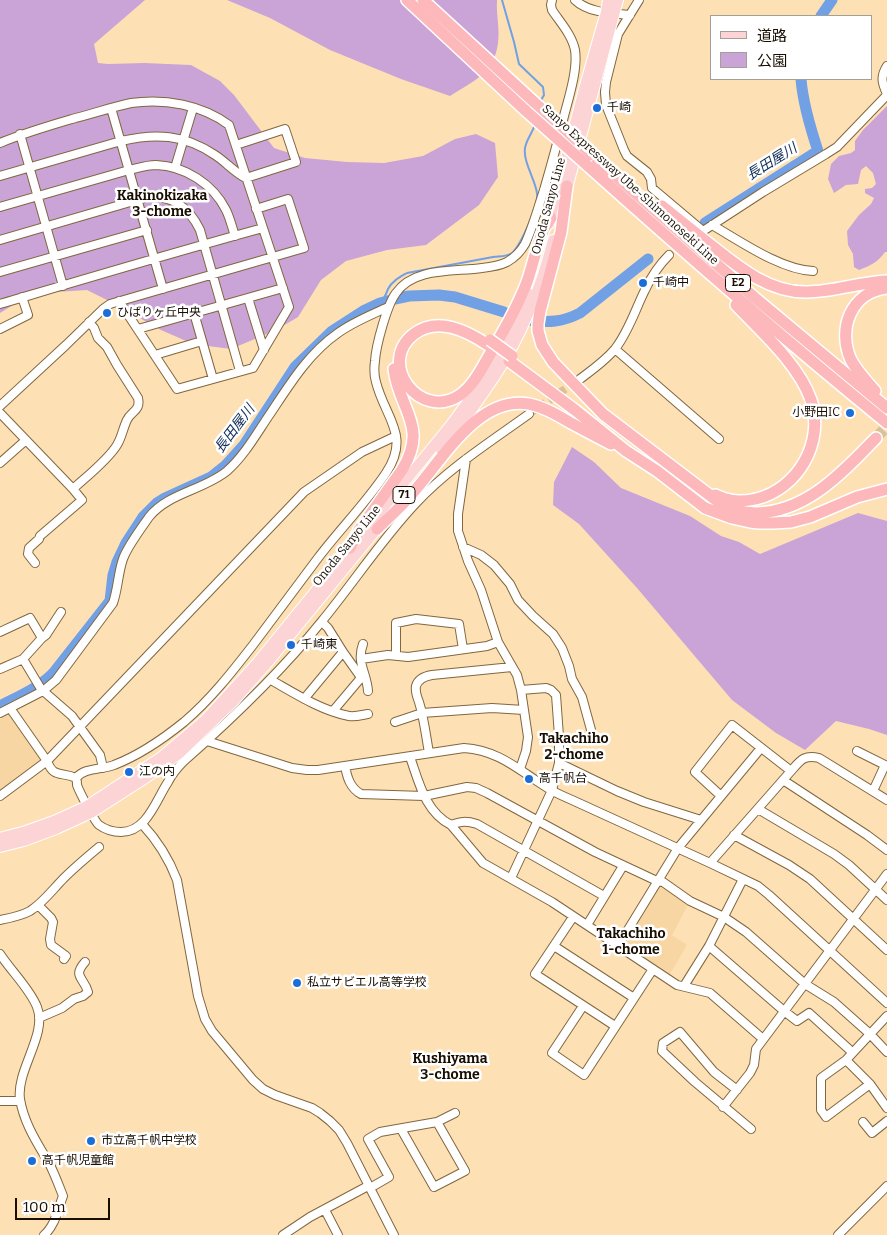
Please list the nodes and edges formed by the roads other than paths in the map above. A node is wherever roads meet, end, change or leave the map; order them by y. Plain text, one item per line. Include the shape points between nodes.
1 (407, 0) edge
2 (423, 0) edge
3 (552, 0) edge
4 (575, 0) edge
5 (608, 0) edge
6 (618, 0) edge
7 (639, 0) edge
8 (610, 13) junction
9 (630, 15) junction
10 (887, 66) edge
11 (887, 94) edge
12 (530, 106) junction
13 (111, 108) junction
14 (193, 108) junction
15 (20, 134) junction
16 (184, 140) junction
17 (120, 141) junction
18 (0, 143) edge
19 (236, 145) junction
20 (593, 153) junction
21 (29, 168) junction
22 (176, 168) junction
23 (129, 170) junction
24 (0, 176) edge
25 (246, 178) junction
26 (568, 186) junction
27 (37, 196) junction
28 (138, 200) junction
29 (0, 207) edge
30 (256, 209) junction
31 (551, 218) junction
32 (712, 225) junction
33 (46, 226) junction
34 (263, 228) junction
35 (147, 230) junction
36 (235, 236) junction
37 (0, 240) edge
38 (204, 244) junction
39 (668, 254) dead end
40 (54, 256) junction
41 (689, 257) junction
42 (154, 258) junction
43 (272, 258) junction
44 (813, 271) dead end
45 (0, 272) edge
46 (212, 275) junction
47 (887, 281) edge
48 (63, 286) junction
49 (283, 288) junction
50 (887, 288) edge
51 (163, 289) junction
52 (22, 297) junction
53 (248, 298) junction
54 (119, 302) junction
55 (0, 304) edge
56 (221, 305) junction
57 (388, 307) junction
58 (194, 313) junction
59 (89, 322) junction
60 (0, 329) edge
61 (138, 329) junction
62 (202, 341) junction
63 (489, 343) junction
64 (615, 349) junction
65 (264, 350) junction
66 (155, 355) junction
67 (510, 359) junction
68 (240, 371) junction
69 (213, 379) junction
70 (580, 380) tunnel mouth
71 (887, 403) edge
72 (0, 406) edge
73 (887, 408) edge
74 (0, 414) edge
75 (529, 414) tunnel mouth
76 (887, 423) edge
77 (396, 436) junction
78 (719, 439) dead end
79 (26, 440) junction
80 (640, 442) junction
81 (626, 451) junction
82 (466, 459) junction
83 (0, 462) edge
84 (73, 489) junction
85 (681, 489) junction
86 (702, 489) junction
87 (887, 489) edge
88 (377, 529) junction
89 (463, 547) junction
90 (350, 548) junction
91 (35, 563) dead end
92 (349, 563) junction
93 (360, 572) junction
94 (61, 612) dead end
95 (322, 622) junction
96 (0, 632) edge
97 (42, 638) junction
98 (498, 642) junction
99 (363, 644) dead end
100 (463, 649) junction
101 (343, 652) junction
102 (396, 656) junction
103 (23, 659) junction
104 (361, 659) junction
105 (512, 667) junction
106 (0, 669) edge
107 (271, 680) junction
108 (40, 687) junction
109 (521, 690) junction
110 (368, 692) dead end
111 (304, 699) junction
112 (10, 708) junction
113 (524, 710) junction
114 (332, 711) junction
115 (422, 712) junction
116 (0, 713) edge
117 (368, 714) dead end
118 (395, 722) dead end
119 (79, 728) junction
120 (593, 737) dead end
121 (207, 741) junction
122 (761, 748) junction
123 (856, 750) dead end
124 (429, 753) junction
125 (410, 757) junction
126 (47, 761) junction
127 (559, 763) junction
128 (886, 765) edge
129 (345, 766) junction
130 (103, 768) junction
131 (520, 769) junction
132 (791, 771) junction
133 (76, 778) junction
134 (783, 780) junction
135 (552, 790) junction
136 (873, 791) junction
137 (0, 796) edge
138 (424, 796) junction
139 (721, 796) junction
140 (887, 800) edge
141 (89, 809) junction
142 (758, 809) junction
143 (701, 820) junction
144 (538, 821) junction
145 (142, 824) junction
146 (451, 824) junction
147 (734, 835) junction
148 (0, 838) edge
149 (0, 847) edge
150 (99, 847) dead end
151 (678, 848) junction
152 (525, 850) junction
153 (887, 850) edge
154 (710, 863) junction
155 (623, 866) junction
156 (887, 874) edge
157 (511, 878) junction
158 (743, 879) junction
159 (657, 882) junction
160 (875, 889) junction
161 (604, 896) junction
162 (887, 900) edge
163 (38, 905) junction
164 (573, 917) junction
165 (724, 917) junction
166 (853, 919) junction
167 (0, 920) edge
168 (587, 925) junction
169 (554, 946) junction
170 (618, 946) junction
171 (709, 946) junction
172 (830, 950) junction
173 (887, 950) edge
174 (0, 954) edge
175 (64, 960) dead end
176 (85, 962) dead end
177 (652, 968) junction
178 (804, 984) junction
179 (684, 986) junction
180 (634, 998) junction
181 (887, 1003) edge
182 (583, 1006) junction
183 (784, 1011) junction
184 (887, 1016) edge
185 (39, 1018) junction
186 (615, 1026) junction
187 (870, 1034) junction
188 (764, 1039) junction
189 (852, 1052) junction
190 (887, 1052) edge
191 (846, 1060) junction
192 (870, 1084) junction
193 (737, 1090) junction
194 (1, 1099) edge
195 (20, 1101) junction
196 (723, 1107) junction
197 (887, 1108) edge
198 (455, 1113) dead end
199 (887, 1121) edge
200 (437, 1122) junction
201 (863, 1122) dead end
202 (401, 1128) junction
203 (750, 1129) dead end
204 (887, 1186) edge
205 (369, 1187) junction
206 (325, 1210) junction
207 (284, 1234) edge
208 (44, 1235) edge
209 (338, 1235) edge
210 (394, 1235) edge
211 (838, 1235) edge

1 - 12 highway, Sanyo Expressway Ube-Shimonoseki Line / E2
2 - 12 highway, Sanyo Expressway Ube-Shimonoseki Line / E2
3 - 57 street via 552,10 574,49 575,68 554,154 526,242 518,254 502,264 421,274 401,286
4 - 8 street via 583,7
5 - 8 main road, Onoda Sanyo Line / 71
6 - 8 main road, Onoda Sanyo Line / 71
7 - 9 street
8 - 9 street
8 - 26 main road, Onoda Sanyo Line / 71 via 599,71
8 - 31 main road, Onoda Sanyo Line / 71 via 584,89
9 - 32 street via 618,34 606,82 606,105 615,130 627,156 647,172 652,188 703,231
10 - 11 street via 881,79
11 - 32 street via 837,147
12 - 20 highway, Sanyo Expressway Ube-Shimonoseki Line / E2, bridge
12 - 41 highway, Sanyo Expressway Ube-Shimonoseki Line / E2, bridge via 588,166
13 - 14 street via 163,102
13 - 15 street
13 - 17 street
14 - 16 street
14 - 19 street via 229,125
15 - 18 street
15 - 21 street
16 - 17 street via 157,136
16 - 22 street
16 - 25 street via 215,154
17 - 21 street
17 - 23 street
19 - 25 street
19 - 25 street via 285,129 296,162
20 - 47 highway via 728,258 767,284 805,292
20 - 73 highway, Sanyo Expressway Ube-Shimonoseki Line / E2 via 762,304
21 - 24 street
21 - 27 street
22 - 23 street via 155,165
22 - 36 street via 212,190 227,212
23 - 27 street
23 - 28 street
25 - 30 street
26 - 80 highway via 561,232 540,311 540,338 545,352 559,369 603,414
26 - 88 main road, Onoda Sanyo Line / 71 via 542,277 524,323 500,368 470,413
27 - 29 street
27 - 33 street
28 - 33 street
28 - 35 street
28 - 38 street via 156,197 181,205 196,221
30 - 34 street
30 - 43 street via 288,199 304,248
31 - 63 highway via 543,231 519,301 484,365 466,390 455,398 430,401 415,394 403,380 402,351 406,342 424,328 442,326 460,330
31 - 90 main road, Onoda Sanyo Line / 71 via 526,298 489,371 450,426
32 - 44 street via 784,264
33 - 37 street
33 - 40 street
34 - 36 street
34 - 43 street
35 - 40 street
35 - 42 street
36 - 38 street
38 - 42 street
38 - 46 street
39 - 64 street via 652,277
40 - 45 street
40 - 48 street
41 - 76 highway, Sanyo Expressway Ube-Shimonoseki Line / E2
41 - 86 highway via 793,367 808,393 815,418 814,440 805,462 791,480 776,491 763,497 739,500 726,499
42 - 48 street
42 - 51 street
43 - 46 street
43 - 49 street
46 - 51 street
46 - 56 street
48 - 52 street
49 - 53 street
49 - 65 street via 288,307
50 - 71 highway via 868,294 856,304 849,315 846,336 855,366
51 - 54 street
52 - 55 street
52 - 60 street via 28,315
53 - 56 street
53 - 65 street
54 - 59 street via 110,304
54 - 61 street
56 - 58 street
56 - 68 street
57 - 77 street via 376,350 374,373
57 - 108 street via 338,332 322,346 298,372 246,449 225,472 162,505 150,517 124,556 113,603 56,680
58 - 61 street
58 - 62 street
59 - 72 street
59 - 84 street via 139,402 111,452
61 - 66 street
62 - 66 street
62 - 69 street
63 - 67 highway, bridge
63 - 90 highway via 470,327 446,319 420,323 402,337 396,348 393,367 412,423 412,448 408,461
64 - 70 street
64 - 78 street
65 - 68 street via 253,368
66 - 69 street via 177,389
67 - 80 highway via 592,416
67 - 81 highway
68 - 69 street
74 - 79 street
75 - 82 street
77 - 119 street via 362,452 304,492
77 - 130 street via 395,456 385,475 218,689 159,741 133,757
79 - 83 street
79 - 84 street
80 - 86 highway
81 - 85 highway
81 - 88 highway via 544,409 528,404 504,406 483,416 462,433 410,496
82 - 89 street via 458,514 458,531
82 - 93 street via 417,502
84 - 91 street via 82,500 29,548 28,554
85 - 86 highway via 708,506 737,516 749,519 777,516 817,499 844,477 879,440 827,485 784,509 749,513 736,510 728,508
85 - 87 highway via 705,508 720,514 750,522 773,523 810,517 857,497
88 - 92 main road, Onoda Sanyo Line / 71
89 - 98 street
89 - 120 street via 494,565 518,600 553,634 582,697
90 - 141 main road, Onoda Sanyo Line / 71 via 256,663 204,720 160,758
92 - 93 street
92 - 141 main road, Onoda Sanyo Line / 71 via 264,667 206,729 147,778
93 - 95 street
94 - 97 street
95 - 101 street
95 - 107 street
96 - 97 street via 30,618
97 - 103 street
98 - 100 street
98 - 105 street
99 - 104 street
100 - 102 street
100 - 102 street via 459,624 416,619 396,623
101 - 111 street
101 - 114 street via 360,680
102 - 104 street
103 - 106 street
103 - 108 street
104 - 110 street
105 - 109 street
105 - 115 street via 426,676 416,686
107 - 111 street
107 - 121 street
108 - 112 street
108 - 119 street via 72,716
109 - 113 street
109 - 127 street via 546,688 556,695
111 - 114 street
112 - 116 street
112 - 126 street
113 - 115 street via 492,708
113 - 131 street via 528,737
114 - 117 street via 350,716
115 - 118 street
115 - 124 street
119 - 126 street
119 - 130 street via 100,755
121 - 129 street via 292,768 318,770
121 - 145 street via 176,769
122 - 132 street
122 - 139 street
122 - 139 street via 732,725 695,772
123 - 128 street
124 - 125 street
124 - 131 street via 474,749 497,755
125 - 129 street
125 - 138 street
126 - 133 street via 53,772
126 - 137 street
127 - 135 street
127 - 143 street via 644,802
128 - 136 street
129 - 138 street via 354,791 361,794
130 - 133 street via 85,771
131 - 135 street
132 - 134 street
132 - 136 street via 802,759 811,756
133 - 141 street
134 - 142 street
134 - 153 street
135 - 144 street
135 - 151 street
136 - 140 street
138 - 144 street via 476,788
138 - 146 street via 437,814
139 - 143 street
141 - 145 street via 96,823 114,832 128,831
141 - 148 main road, Onoda Sanyo Line / 71
141 - 149 main road, Onoda Sanyo Line / 71 via 56,829
142 - 147 street
142 - 160 street via 834,854
143 - 151 street
144 - 152 street
144 - 155 street
145 - 205 street via 152,834 177,880 198,996 212,1031 263,1089 312,1108 330,1121 347,1143
146 - 152 street via 460,821 477,824
146 - 157 street via 483,863
147 - 154 street
147 - 166 street via 810,879
150 - 163 street
151 - 154 street
151 - 159 street
152 - 157 street
152 - 161 street
154 - 158 street
155 - 159 street
155 - 161 street
156 - 160 street
157 - 164 street
158 - 165 street
158 - 172 street via 758,886
159 - 165 street via 663,882
159 - 170 street
160 - 162 street
160 - 166 street
161 - 168 street
163 - 167 street via 20,915
163 - 175 street via 53,922 51,945 66,956
164 - 168 street
164 - 169 street
165 - 171 street
165 - 178 street via 746,932
166 - 172 street
166 - 173 street
168 - 170 street
169 - 180 street
169 - 182 street via 535,974
170 - 177 street
171 - 179 street
171 - 183 street
172 - 178 street
172 - 181 street
174 - 185 street via 32,997
176 - 185 street via 78,972 88,992
177 - 179 street via 677,985
177 - 180 street
178 - 183 street
178 - 187 street via 834,1002
179 - 188 street via 710,993
180 - 186 street
182 - 186 street
182 - 186 street via 552,1053 584,1074
183 - 188 street
183 - 189 street via 798,1021 809,1013
184 - 187 street
185 - 195 street via 21,1080
187 - 189 street
187 - 190 street
188 - 193 street via 756,1049 750,1074
189 - 191 street
191 - 192 street
191 - 192 street via 822,1078 821,1110 826,1117
192 - 197 street
193 - 196 street
193 - 196 street via 714,1072 680,1032 663,1043 662,1050
194 - 195 street
195 - 208 street via 30,1131 63,1196 53,1223
196 - 203 street
198 - 200 street
199 - 201 street via 872,1133
200 - 202 street
200 - 202 street via 465,1171 434,1187
202 - 205 street via 380,1132 368,1139 389,1177
204 - 211 street
205 - 206 street
205 - 210 street
206 - 207 street
206 - 209 street

